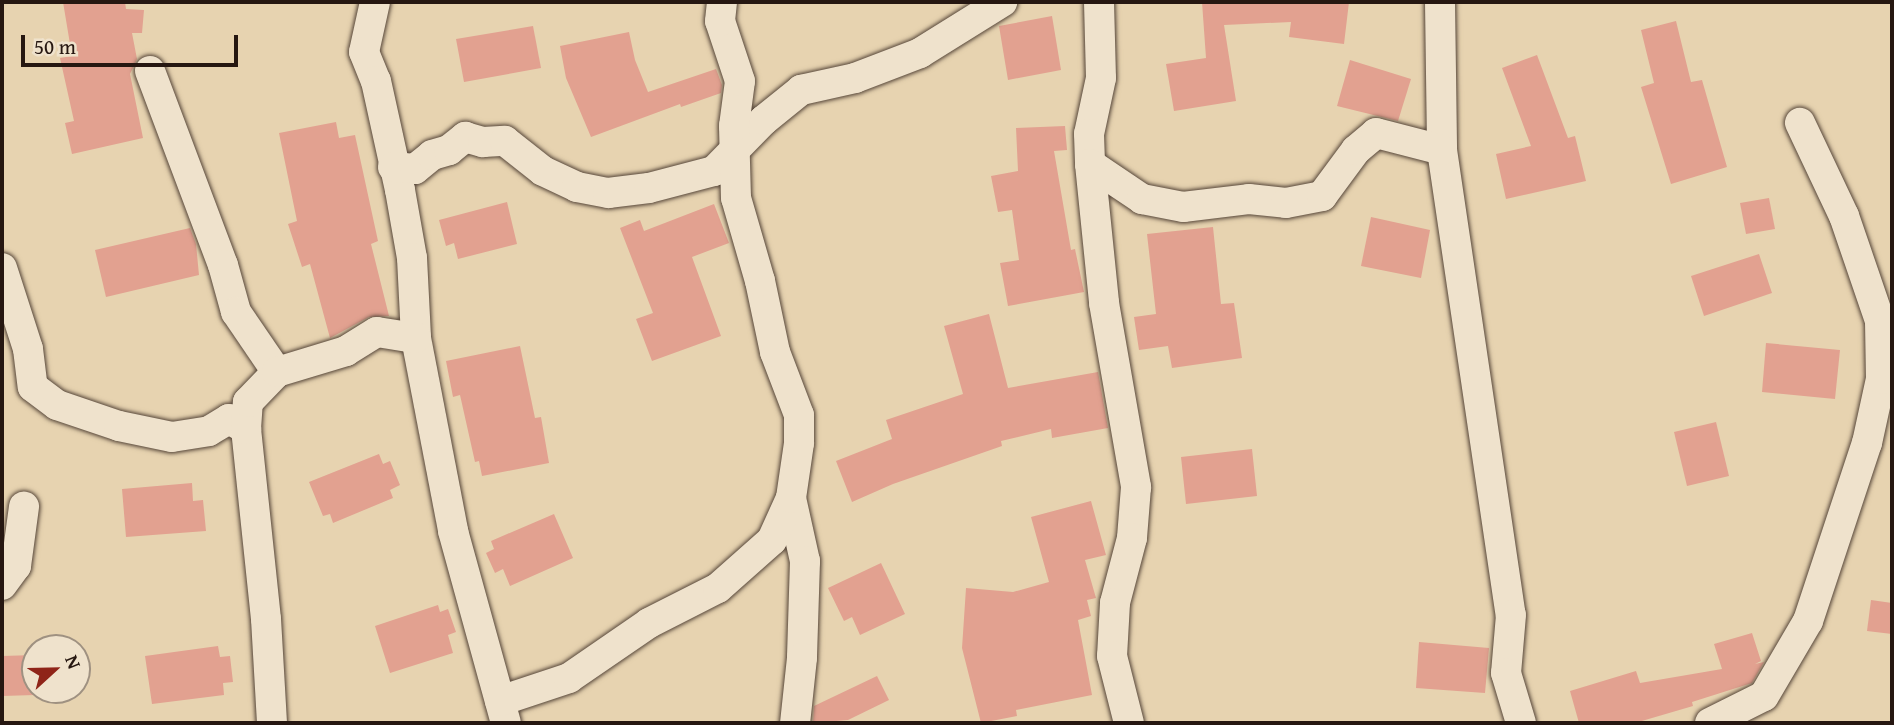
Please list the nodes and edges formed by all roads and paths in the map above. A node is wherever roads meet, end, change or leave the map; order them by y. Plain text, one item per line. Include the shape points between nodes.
1 (375, 2) edge
2 (722, 2) edge
3 (1002, 2) edge
4 (1099, 2) edge
5 (1440, 2) edge
6 (150, 71) dead end
7 (1800, 123) dead end
8 (1442, 150) junction
9 (736, 152) junction
10 (1090, 164) junction
11 (393, 167) junction
12 (2, 268) edge
13 (416, 338) junction
14 (277, 372) junction
15 (246, 429) junction
16 (791, 498) junction
17 (24, 507) dead end
18 (2, 585) edge
19 (503, 712) edge
20 (272, 723) edge
21 (795, 723) edge
22 (1129, 723) edge
23 (1521, 723) edge
24 (1710, 723) edge

1 - 11 street via 364,52 376,80
2 - 9 street via 720,21 740,81
3 - 9 street via 920,53 855,78 801,90 764,120
4 - 10 street via 1101,78 1089,134
5 - 8 street
6 - 14 street via 223,265 236,312
7 - 24 street via 1844,216 1880,321 1881,379 1867,443 1808,621 1764,696
8 - 10 street via 1376,133 1356,150 1322,196 1286,203 1249,199 1183,207 1142,199
8 - 23 street via 1511,615 1506,673
9 - 11 street via 715,172 608,193 578,187 543,171 505,141 465,137 415,169
9 - 16 street via 736,198 775,352 799,415
10 - 22 street via 1104,303 1136,487 1132,537 1115,603 1112,656
11 - 13 street via 412,258
12 - 15 street via 27,349 33,387 57,405 119,426 172,437 209,432 229,419
13 - 14 street via 377,332 346,351
13 - 19 street via 453,531
14 - 15 street via 248,402
15 - 20 street
16 - 19 street via 772,540 718,588 649,623 569,678
16 - 21 street via 805,561
17 - 18 street via 16,566

